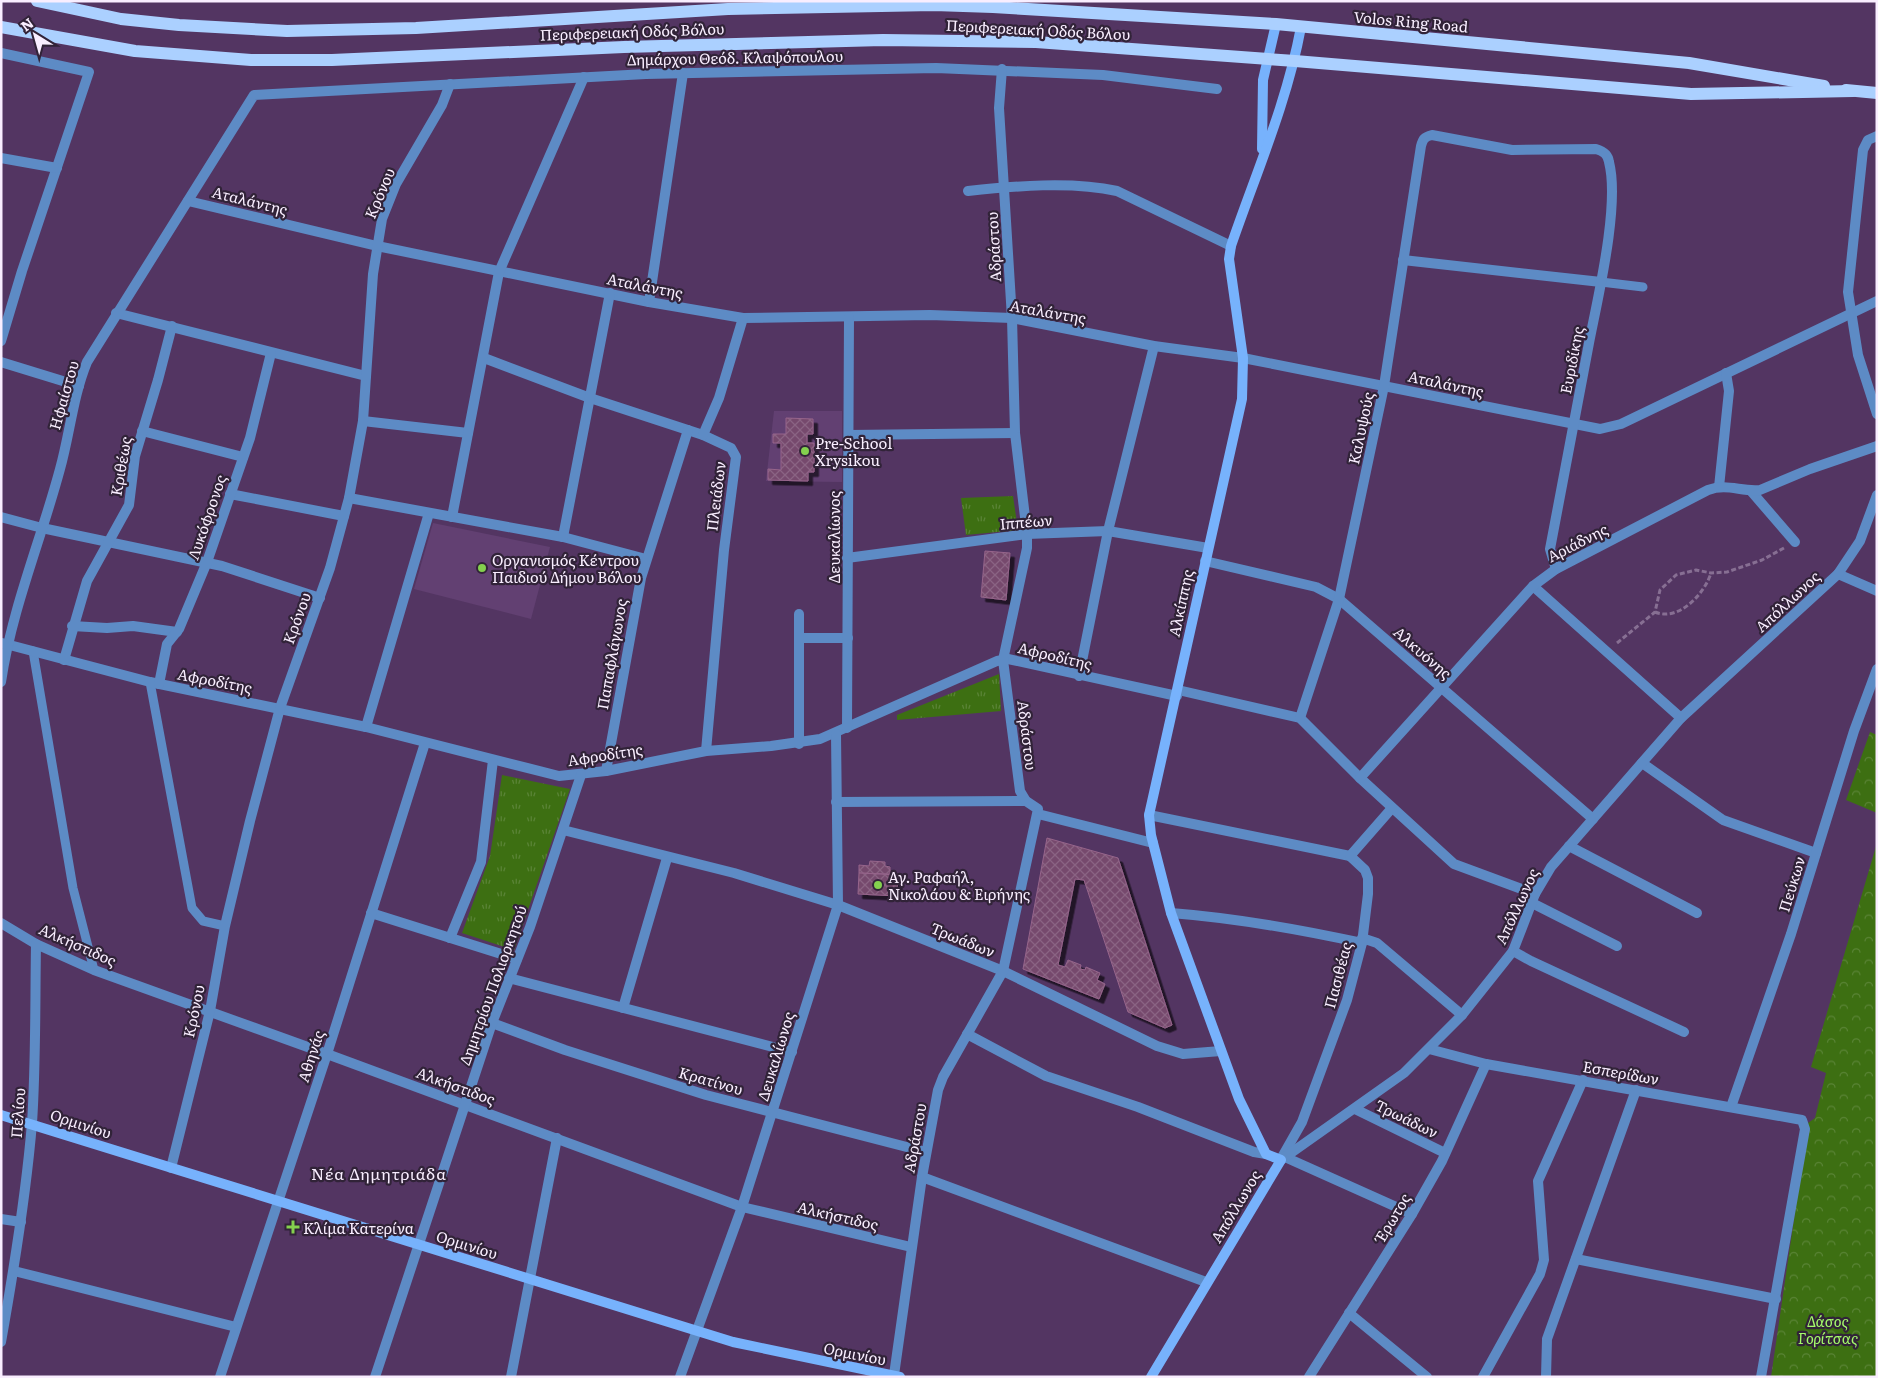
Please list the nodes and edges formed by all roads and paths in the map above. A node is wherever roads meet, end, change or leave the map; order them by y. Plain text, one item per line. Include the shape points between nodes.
1 (37, 1) edge
2 (934, 3) edge
3 (1276, 24) junction
4 (1301, 26) junction
5 (1, 27) edge
6 (1, 53) edge
7 (1266, 59) junction
8 (1295, 60) junction
9 (1002, 69) junction
10 (683, 74) junction
11 (584, 77) junction
12 (450, 84) junction
13 (1217, 89) dead end
14 (1853, 91) junction
15 (1877, 93) edge
16 (254, 95) joint
17 (1877, 136) edge
18 (1423, 138) joint
19 (1262, 157) junction
20 (1, 158) edge
21 (57, 168) junction
22 (1004, 187) junction
23 (968, 191) dead end
24 (188, 201) junction
25 (376, 246) junction
26 (1231, 246) junction
27 (1403, 260) junction
28 (499, 272) junction
29 (1601, 282) junction
30 (1644, 287) dead end
31 (610, 294) junction
32 (1877, 300) edge
33 (649, 302) junction
34 (116, 313) junction
35 (1850, 313) junction
36 (849, 317) junction
37 (743, 318) junction
38 (1012, 318) junction
39 (172, 326) junction
40 (1, 341) edge
41 (1154, 346) junction
42 (271, 353) junction
43 (484, 358) junction
44 (1243, 358) junction
45 (1, 362) edge
46 (1726, 373) junction
47 (366, 376) junction
48 (79, 386) junction
49 (1384, 386) junction
50 (590, 398) junction
51 (1877, 414) edge
52 (363, 422) junction
53 (1574, 424) junction
54 (688, 430) junction
55 (142, 431) junction
56 (468, 433) junction
57 (1015, 433) junction
58 (703, 435) junction
59 (849, 435) junction
60 (1877, 446) edge
61 (243, 458) junction
62 (1719, 487) junction
63 (1752, 491) junction
64 (230, 494) junction
65 (1877, 495) edge
66 (349, 498) junction
67 (429, 513) junction
68 (344, 516) junction
69 (1, 517) edge
70 (452, 517) junction
71 (42, 528) junction
72 (1108, 531) junction
73 (1027, 534) junction
74 (563, 538) junction
75 (108, 540) junction
76 (1795, 542) joint
77 (1208, 548) junction
78 (847, 558) junction
79 (646, 559) junction
80 (1204, 561) junction
81 (207, 562) junction
82 (1556, 569) junction
83 (1710, 573) junction
84 (1838, 574) junction
85 (1533, 586) junction
86 (1877, 591) edge
87 (320, 598) junction
88 (1339, 599) junction
89 (1655, 612) junction
90 (799, 614) dead end
91 (72, 626) junction
92 (177, 632) junction
93 (799, 638) junction
94 (848, 638) junction
95 (4, 643) edge
96 (34, 652) junction
97 (1607, 652) junction
98 (64, 660) junction
99 (1003, 660) junction
100 (1877, 669) edge
101 (1080, 676) junction
102 (1, 682) edge
103 (154, 683) junction
104 (1441, 688) junction
105 (1177, 693) junction
106 (280, 708) junction
107 (1300, 718) junction
108 (1681, 718) junction
109 (366, 727) junction
110 (847, 728) junction
111 (836, 734) junction
112 (425, 743) junction
113 (799, 744) junction
114 (706, 751) junction
115 (493, 760) junction
116 (1642, 763) junction
117 (606, 771) junction
118 (581, 775) junction
119 (1360, 778) junction
120 (1026, 801) junction
121 (836, 802) junction
122 (1392, 808) junction
123 (1038, 814) junction
124 (1149, 815) junction
125 (1593, 819) junction
126 (563, 830) junction
127 (1153, 843) junction
128 (1569, 846) junction
129 (1816, 853) junction
130 (1350, 856) junction
131 (667, 858) junction
132 (1534, 898) junction
133 (838, 905) junction
134 (372, 913) junction
135 (1170, 913) junction
136 (1697, 913) dead end
137 (1, 923) edge
138 (225, 926) junction
139 (450, 938) junction
140 (1362, 940) junction
141 (36, 944) junction
142 (1617, 946) dead end
143 (1513, 951) junction
144 (517, 959) junction
145 (94, 970) junction
146 (1003, 971) junction
147 (509, 978) junction
148 (623, 1008) junction
149 (210, 1011) junction
150 (1462, 1016) junction
151 (492, 1023) junction
152 (1684, 1032) dead end
153 (968, 1034) junction
154 (1429, 1049) junction
155 (1221, 1051) junction
156 (792, 1052) junction
157 (327, 1054) junction
158 (1486, 1064) junction
159 (1584, 1080) junction
160 (1636, 1090) junction
161 (465, 1104) junction
162 (1731, 1107) junction
163 (1355, 1109) junction
164 (773, 1113) junction
165 (1, 1114) edge
166 (32, 1124) junction
167 (558, 1138) junction
168 (926, 1152) junction
169 (1445, 1153) junction
170 (1266, 1154) junction
171 (1284, 1159) junction
172 (171, 1168) junction
173 (922, 1177) junction
174 (278, 1201) junction
175 (742, 1207) junction
176 (1412, 1214) junction
177 (1, 1220) edge
178 (21, 1222) junction
179 (419, 1245) junction
180 (911, 1247) junction
181 (1576, 1258) junction
182 (14, 1271) junction
183 (530, 1279) junction
184 (1206, 1282) junction
185 (1776, 1299) junction
186 (1349, 1313) junction
187 (236, 1327) junction
188 (697, 1331) junction
189 (1, 1342) edge
190 (897, 1376) edge
191 (220, 1377) edge
192 (376, 1377) edge
193 (510, 1377) edge
194 (680, 1377) edge
195 (1151, 1377) edge
196 (1309, 1377) edge
197 (1427, 1377) edge
198 (1483, 1377) edge
199 (1546, 1377) edge
200 (1761, 1377) edge

1 - 2 main road, Volos Ring Road via 122,19 287,31 416,28 728,9
2 - 3 main road, Volos Ring Road
3 - 4 main road, Volos Ring Road
3 - 7 street
4 - 8 street, Αλκίππης
4 - 14 main road, Volos Ring Road via 1689,62
5 - 7 main road, Περιφερειακή Οδός Βόλου via 135,51 251,60 341,60 624,47 883,40 1036,42
6 - 21 street via 89,72
7 - 8 main road, Volos Ring Road
7 - 19 street
8 - 14 main road, Volos Ring Road via 1691,94
8 - 19 street, Αλκίππης via 1281,110
9 - 10 street, Δημάρχου Θεόδ. Κλαψόπουλου via 812,69
9 - 13 street, Δημάρχου Θεόδ. Κλαψόπουλου via 1103,75
9 - 22 street, Αδράστου via 999,108
10 - 11 street, Δημάρχου Θεόδ. Κλαψόπουλου
10 - 33 street
11 - 12 street, Δημάρχου Θεόδ. Κλαψόπουλου
11 - 28 street
12 - 16 street, Δημάρχου Θεόδ. Κλαψόπουλου
12 - 25 street, Κρόνου via 442,105 388,202
14 - 15 main road, Volos Ring Road
16 - 24 street, Ηφαίστου
17 - 35 street via 1868,140 1863,150 1848,283
18 - 27 street, Καλυψούς
18 - 29 street, Ευριδίκης via 1432,135 1528,151 1596,149 1606,155 1610,164 1611,200
19 - 26 street, Αλκίππης
20 - 21 street
21 - 40 street
22 - 23 street
22 - 26 street via 1098,187 1117,191
22 - 38 street, Αδράστου
24 - 25 street, Αταλάντης
24 - 34 street, Ηφαίστου
25 - 28 street, Αταλάντης
25 - 47 street, Κρόνου
26 - 44 street, Αλκίππης via 1229,260
27 - 29 street
27 - 49 street, Καλυψούς
28 - 31 street, Αταλάντης
28 - 43 street
29 - 30 lane
29 - 53 street, Ευριδίκης
31 - 33 street, Αταλάντης
31 - 50 street
32 - 35 street, Αταλάντης
33 - 37 street, Αταλάντης
34 - 39 street
34 - 48 street, Ηφαίστου via 87,362
35 - 46 street, Αταλάντης
35 - 51 street via 1858,355
36 - 37 street, Αταλάντης
36 - 38 street, Αταλάντης via 930,314
36 - 59 street, Δευκαλίωνος
37 - 58 street via 719,398
38 - 41 street, Αταλάντης
38 - 57 street, Αδράστου
39 - 42 street
39 - 55 street, Κριθέως
41 - 44 street, Αταλάντης
41 - 72 street
42 - 47 street
42 - 61 street, Λυκόφρoνος
43 - 50 street, Πλειάδων
43 - 56 street
44 - 49 street, Αταλάντης
44 - 77 street, Αλκίππης via 1242,399
45 - 48 street
46 - 53 street, Αταλάντης via 1612,427 1600,429
46 - 62 street via 1729,391
47 - 52 street, Κρόνου
48 - 71 street, Ηφαίστου via 61,467
49 - 53 street, Αταλάντης
49 - 88 street, Καλυψούς
50 - 54 street, Πλειάδων
50 - 74 street
52 - 56 street
52 - 66 street, Κρόνου
53 - 82 street, Ευριδίκης via 1550,549
54 - 58 street, Πλειάδων
54 - 79 street, Παπαφλάγωνος
55 - 61 street
55 - 75 street, Κριθέως via 128,505
56 - 70 street
57 - 59 street
57 - 73 street, Αδράστου
58 - 114 street, Πλειάδων via 731,448 736,456
59 - 78 street, Δευκαλίωνος
60 - 63 street, Αριάδνης
61 - 64 street, Λυκόφρoνος
62 - 63 street, Αριάδνης
62 - 82 street, Αριάδνης
63 - 76 street
64 - 68 street
64 - 81 street, Λυκόφρoνος
65 - 84 street, Απόλλωνος via 1860,541
66 - 67 street
66 - 68 street, Κρόνου
67 - 70 street
67 - 109 street
68 - 87 street, Κρόνου
69 - 71 street
70 - 74 street
71 - 75 street
71 - 95 street, Ηφαίστου
72 - 73 street, Ιππέων
72 - 77 street, Ιππέων
72 - 101 street
73 - 78 street, Ιππέων
73 - 99 street, Αδράστου via 1027,548
74 - 79 street
75 - 81 street
75 - 91 street, Κριθέως via 87,580
76 - 83 path via 1762,560 1727,572
77 - 80 street, Αλκίππης
78 - 94 street, Δευκαλίωνος
79 - 117 street, Παπαφλάγωνος
80 - 88 street, Αλκυόνης via 1316,587
80 - 105 street, Αλκίππης
81 - 87 street
81 - 92 street, Λυκόφρoνος
82 - 85 street, Αριάδνης
83 - 89 path via 1707,586 1684,608 1669,614
83 - 89 path via 1696,570 1676,575 1660,590
84 - 86 street
84 - 108 street, Απόλλωνος
85 - 97 street
85 - 104 street, Αριάδνης
87 - 106 street, Κρόνου
88 - 104 street, Αλκυόνης
88 - 107 street, Καλυψούς
89 - 97 path
90 - 93 street
91 - 92 street via 133,626
91 - 98 street, Κριθέως
92 - 103 street, Λυκόφρoνος via 167,644
93 - 94 street
93 - 113 street
94 - 110 street, Δευκαλίωνος
95 - 96 street, Αφροδίτης
95 - 102 street, Ηφαίστου
96 - 98 street, Αφροδίτης
96 - 145 lane via 73,888
97 - 108 street
98 - 103 street, Αφροδίτης
99 - 101 street, Αφροδίτης
99 - 110 street, Αφροδίτης
99 - 120 street, Αδράστου via 1020,791
100 - 129 street, Πεύκων
101 - 105 street, Αφροδίτης
103 - 106 street, Αφροδίτης
103 - 138 lane, Λυκόφρoνος via 192,908 203,921
104 - 119 street, Αριάδνης
104 - 125 street, Αλκυόνης
105 - 107 street, Αφροδίτης
105 - 124 street, Αλκίππης
106 - 109 street, Αφροδίτης
106 - 138 street, Κρόνου
107 - 119 street
108 - 116 street, Απόλλωνος
109 - 112 street, Αφροδίτης
110 - 111 street, Αφροδίτης
111 - 113 street, Αφροδίτης
111 - 121 street, Δευκαλίωνος
112 - 115 street, Αφροδίτης
112 - 134 street, Αθηνάς
113 - 114 street, Αφροδίτης
114 - 117 street, Αφροδίτης
115 - 118 street, Αφροδίτης via 544,773
115 - 139 street via 481,862
116 - 125 street, Απόλλωνος
116 - 129 street via 1723,820
117 - 118 street, Αφροδίτης
118 - 126 street, Δημητρίου Πολιορκητού
119 - 122 street
120 - 121 street
120 - 123 street, Αδράστου via 1038,808
121 - 133 street, Δευκαλίωνος
122 - 130 street
122 - 132 street via 1454,864
123 - 127 street
123 - 146 street, Αδράστου
124 - 127 street, Αλκίππης
124 - 130 street
125 - 128 street, Απόλλωνος
126 - 131 street, Τρωάδων
126 - 144 street, Δημητρίου Πολιορκητού
127 - 135 street, Αλκίππης
128 - 132 street, Απόλλωνος via 1544,877
128 - 136 street
129 - 162 street, Πεύκων
130 - 140 street, Πασιθέας via 1368,878
131 - 133 street, Τρωάδων via 734,873
131 - 148 street
132 - 142 street
132 - 143 street, Απόλλωνος
133 - 146 street, Τρωάδων
133 - 156 street, Δευκαλίωνος
134 - 139 street
134 - 157 street, Αθηνάς
135 - 140 street via 1222,917
135 - 155 street, Αλκίππης
137 - 141 street, Αλκήστιδος
138 - 149 street, Κρόνου
139 - 144 street
140 - 150 street via 1377,943
140 - 171 street, Πασιθέας via 1347,1000 1302,1122
141 - 145 street, Αλκήστιδος
141 - 166 street, Πελίου
143 - 150 street, Απόλλωνος
143 - 152 street
144 - 147 street, Δημητρίου Πολιορκητού
145 - 149 street, Αλκήστιδος
146 - 153 street, Αδράστου
146 - 155 street, Τρωάδων via 1157,1046 1183,1054
147 - 148 street
147 - 151 street, Δημητρίου Πολιορκητού
148 - 156 street
149 - 157 street, Αλκήστιδος
149 - 172 street, Κρόνου
150 - 154 street, Απόλλωνος
151 - 161 street, Δημητρίου Πολιορκητού
151 - 164 street, Κρατίνου via 639,1075
153 - 168 street, Αδράστου via 938,1090
153 - 170 street via 1046,1076
154 - 158 street, Εσπερίδων
154 - 163 street, Απόλλωνος via 1408,1070
155 - 170 street via 1245,1113
156 - 164 street, Δευκαλίωνος
157 - 161 street, Αλκήστιδος
157 - 174 street, Αθηνάς
158 - 159 street, Εσπερίδων
158 - 169 street, Έρωτος
159 - 160 street, Εσπερίδων
159 - 198 street via 1538,1181 1544,1260 1540,1274
160 - 162 street, Εσπερίδων
160 - 181 street
161 - 167 street, Αλκήστιδος
161 - 179 street, Δημητρίου Πολιορκητού
162 - 185 street, Εσπερίδων via 1796,1118 1805,1124
163 - 169 street, Τρωάδων
163 - 171 street, Απόλλωνος
164 - 168 street, Κρατίνου
164 - 175 street, Δευκαλίωνος
165 - 166 street, Ορμινίου
166 - 172 street, Ορμινίου
166 - 178 street, Πελίου
167 - 175 street, Αλκήστιδος
167 - 183 street
168 - 173 street, Αδράστου
169 - 176 street, Έρωτος
170 - 171 street
171 - 176 street
171 - 184 street, Απόλλωνος
172 - 174 street, Ορμινίου
173 - 180 street, Αδράστου
173 - 184 street
174 - 179 street, Ορμινίου
174 - 187 street, Αθηνάς
175 - 180 street, Αλκήστιδος
175 - 188 street, Δευκαλίωνος
176 - 186 street, Έρωτος
177 - 178 street
178 - 182 street, Πελίου
179 - 183 street, Ορμινίου
179 - 192 street, Δημητρίου Πολιορκητού
180 - 190 street, Αδράστου
181 - 185 street
181 - 199 street via 1547,1340
182 - 187 street
182 - 189 street, Πελίου
183 - 188 street, Ορμινίου
183 - 193 street
184 - 195 street, Απόλλωνος
185 - 200 street
186 - 196 street, Έρωτος
186 - 197 street
187 - 191 street, Αθηνάς
188 - 190 street, Ορμινίου via 770,1351
188 - 194 street, Δευκαλίωνος

